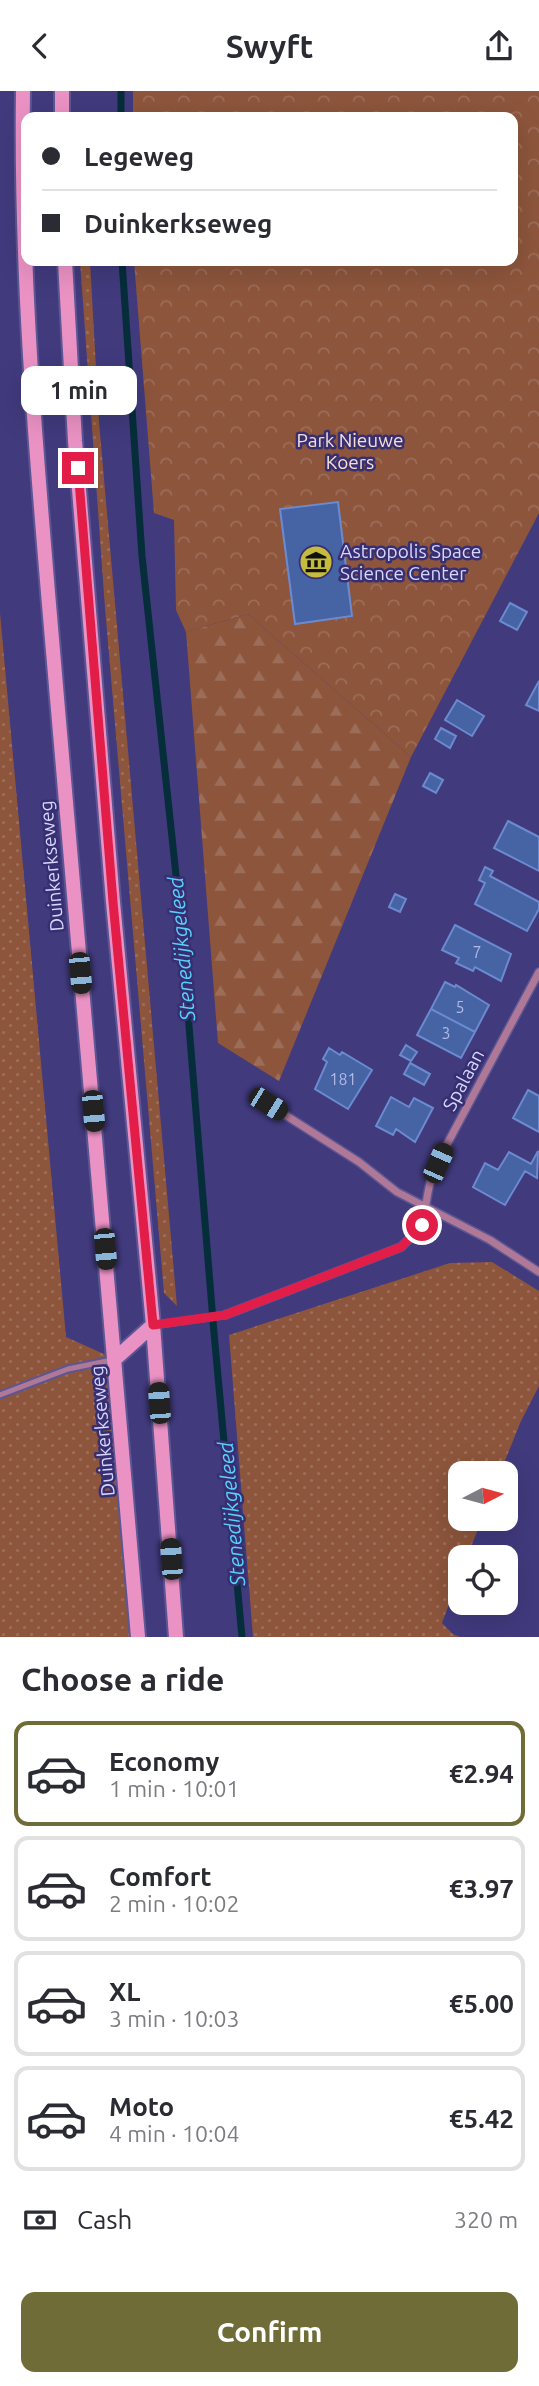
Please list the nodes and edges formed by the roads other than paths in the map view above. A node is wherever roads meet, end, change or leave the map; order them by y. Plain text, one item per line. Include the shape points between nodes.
1 (23, 91) edge
2 (62, 91) edge
3 (23, 112) edge
4 (62, 112) edge
5 (25, 266) edge
6 (65, 266) edge
7 (539, 972) edge
8 (268, 1104) dead end
9 (426, 1207) junction
10 (539, 1272) edge
11 (225, 1315) joint
12 (153, 1325) junction
13 (115, 1359) junction
14 (0, 1395) edge
15 (138, 1637) edge
16 (176, 1637) edge

1 - 3 main road, Duinkerkseweg
2 - 4 main road
5 - 13 main road, Duinkerkseweg via 75,918
6 - 12 main road via 111,888
7 - 9 street, Spalaan via 445,1148
8 - 9 street
9 - 10 street
9 - 11 street, Spalaan via 422,1225 401,1247
11 - 12 lane
12 - 13 main road
12 - 16 main road
13 - 14 lane via 68,1369
13 - 15 main road, Duinkerkseweg

